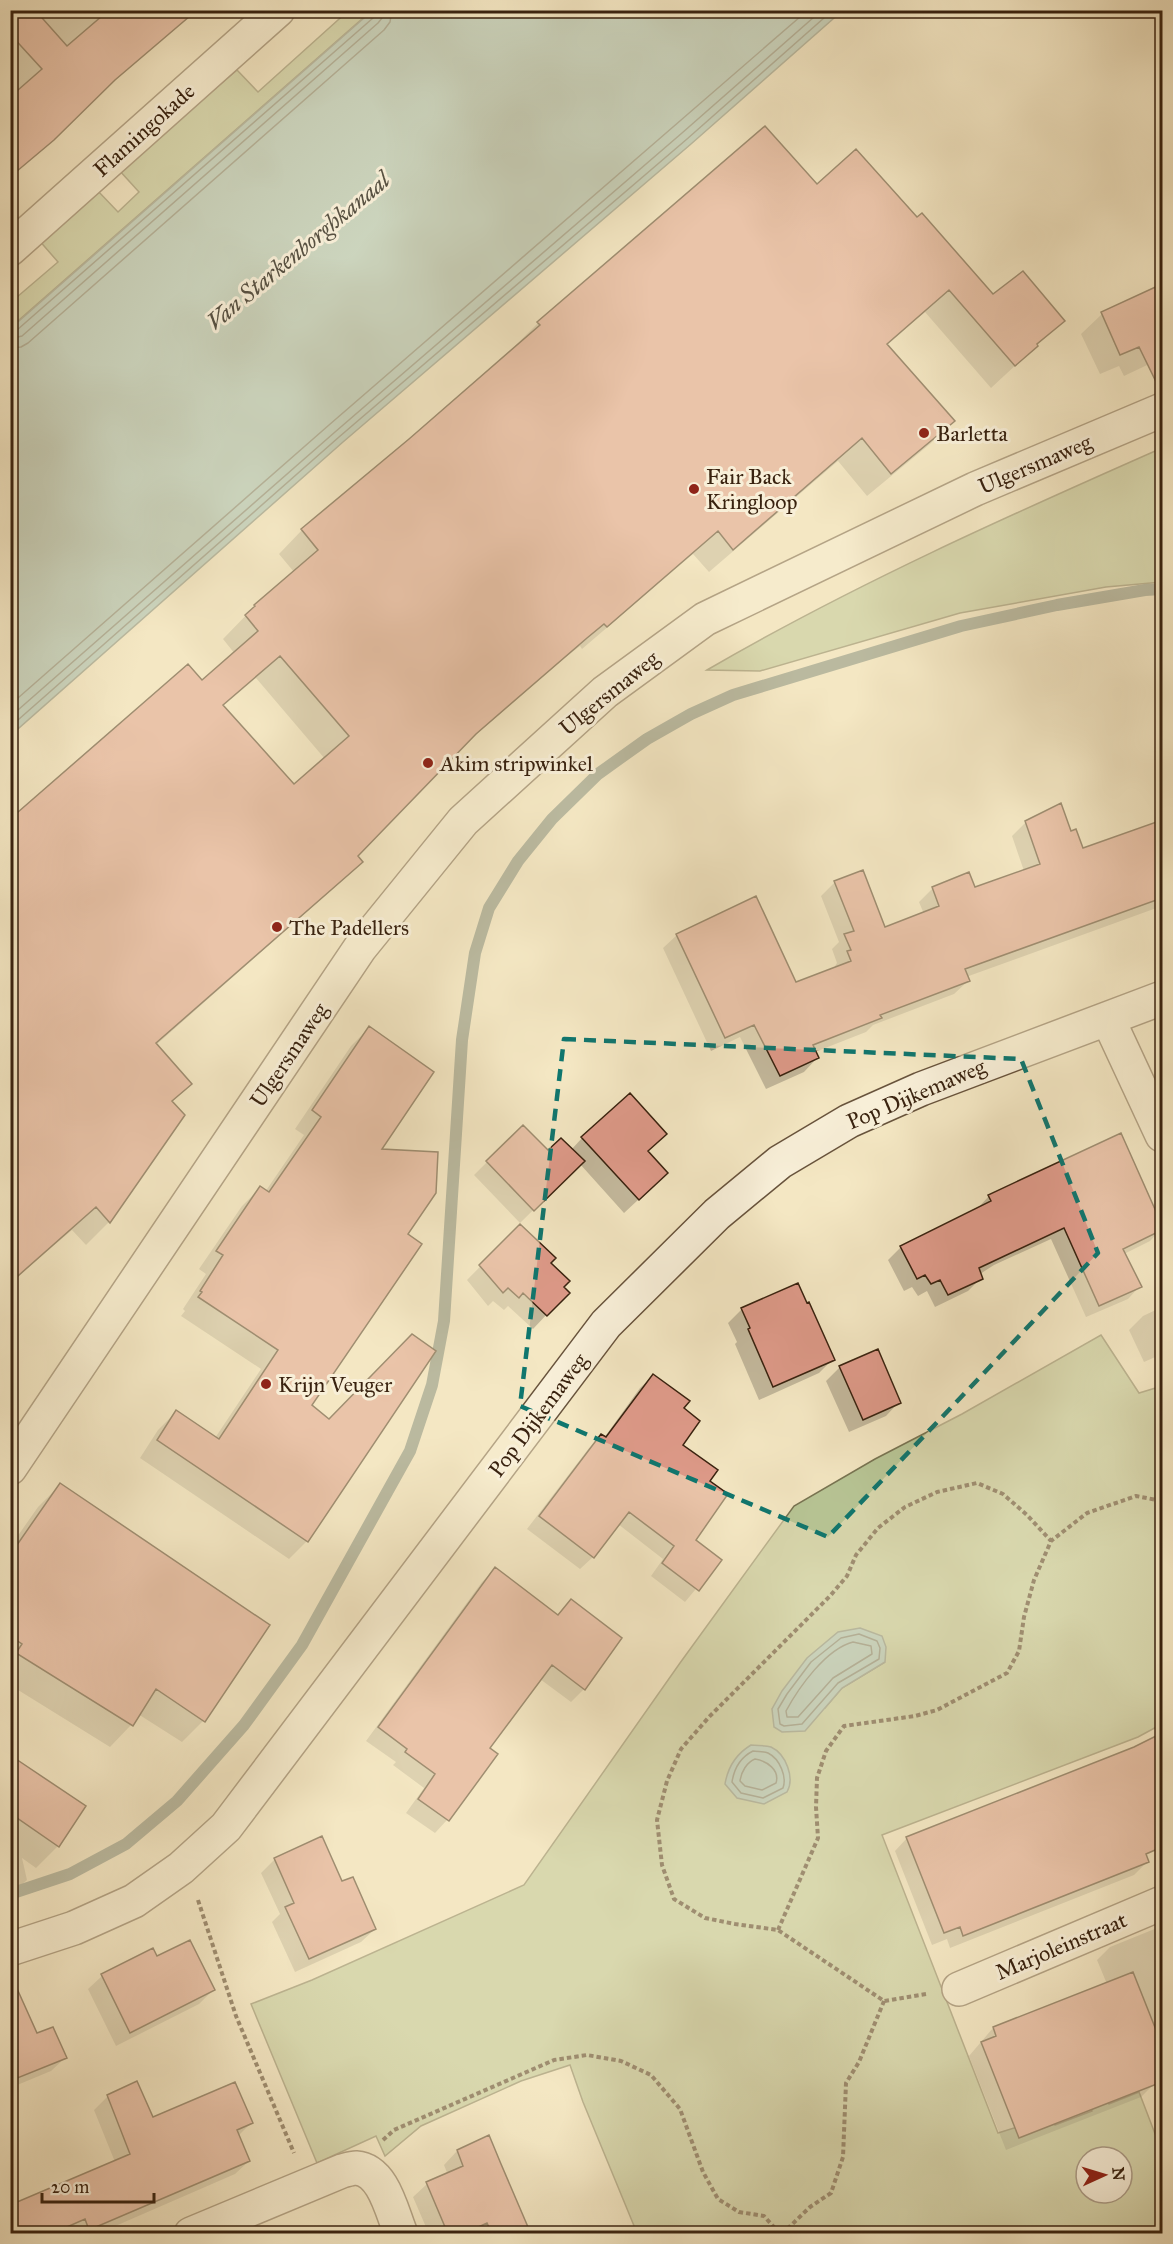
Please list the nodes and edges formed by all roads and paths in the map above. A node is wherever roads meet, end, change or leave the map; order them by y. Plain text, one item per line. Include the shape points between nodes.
1 (278, 10) edge
2 (10, 249) edge
3 (1162, 410) edge
4 (1162, 998) edge
5 (1108, 1019) junction
6 (1162, 1135) edge
7 (10, 1468) edge
8 (1162, 1501) edge
9 (1051, 1541) junction
10 (182, 1868) junction
11 (1162, 1903) edge
12 (778, 1930) junction
13 (10, 1949) edge
14 (959, 1989) dead end
15 (357, 2168) junction
16 (307, 2185) junction
17 (191, 2234) edge
18 (401, 2234) edge
19 (781, 2234) edge

1 - 2 street, Flamingokade
3 - 7 street, Ulgersmaweg via 975,489 705,619 605,692 463,821 360,948
4 - 5 street, Pop Dijkemaweg
5 - 6 street
5 - 10 street, Pop Dijkemaweg via 921,1089 849,1121 780,1162 717,1214 606,1324 226,1827
8 - 9 path via 1136,1496 1087,1513
9 - 12 path via 1034,1580 1019,1651 1007,1673 937,1710 844,1726 826,1751 817,1778 818,1838
9 - 12 path via 1003,1494 977,1483 937,1492 904,1507 878,1528 830,1596 681,1749 667,1781 657,1820 662,1865 674,1899 705,1918
10 - 13 street, Pop Dijkemaweg via 134,1901 74,1928
10 - 16 path via 194,1886 236,2016
11 - 14 street, Marjoleinstraat
12 - 19 path via 884,2001 846,2083 843,2157 831,2193
15 - 16 street
15 - 18 street via 372,2174 381,2186
15 - 19 path via 393,2130 554,2060 587,2055 621,2061 651,2075 680,2109 703,2172 718,2199 739,2212 764,2216
16 - 17 street

